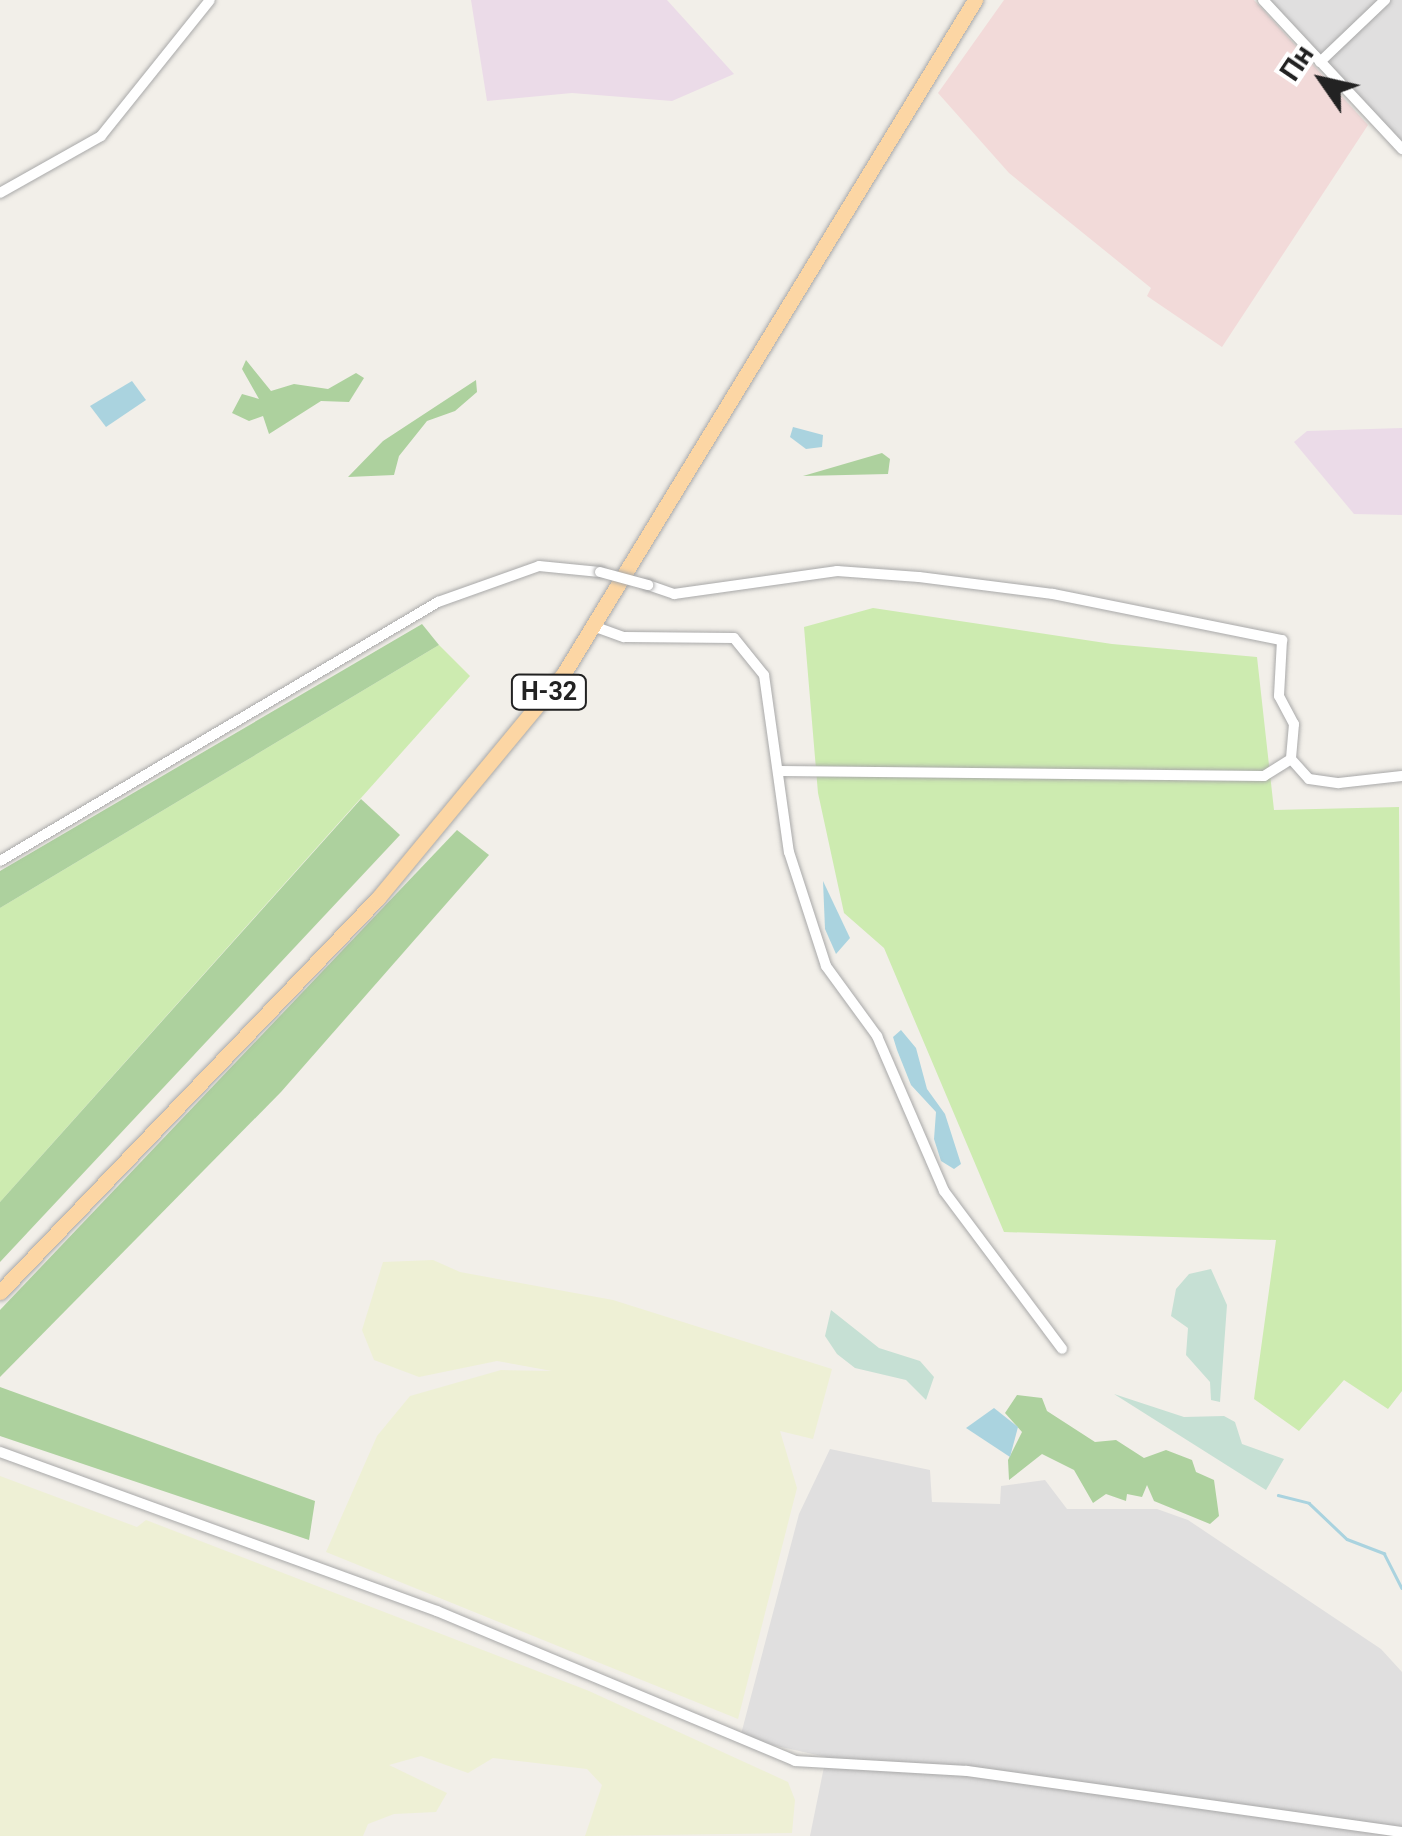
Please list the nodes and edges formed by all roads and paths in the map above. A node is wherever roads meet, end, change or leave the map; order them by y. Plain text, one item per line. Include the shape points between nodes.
1 (210, 0) edge
2 (975, 0) edge
3 (1263, 0) edge
4 (1385, 0) edge
5 (1320, 62) junction
6 (1402, 149) edge
7 (0, 193) edge
8 (593, 626) junction
9 (1292, 759) junction
10 (780, 772) junction
11 (1402, 776) edge
12 (0, 861) edge
13 (0, 1292) edge
14 (1062, 1349) dead end
15 (0, 1452) edge
16 (1402, 1832) edge

1 - 7 street via 101,136
2 - 8 main road, Н-32
3 - 5 street
4 - 5 street
5 - 6 street
8 - 10 street via 624,637 734,638 764,674
8 - 13 main road, Н-32 via 541,702 378,898
9 - 10 street via 1264,776
9 - 11 street via 1309,779
9 - 12 street, bridge via 1294,724 1280,696 1282,640 1053,594 919,576 837,571 674,594 600,572 539,566 438,602
10 - 14 street via 789,852 826,966 877,1036 944,1192
15 - 16 street via 437,1611 795,1761 968,1771

